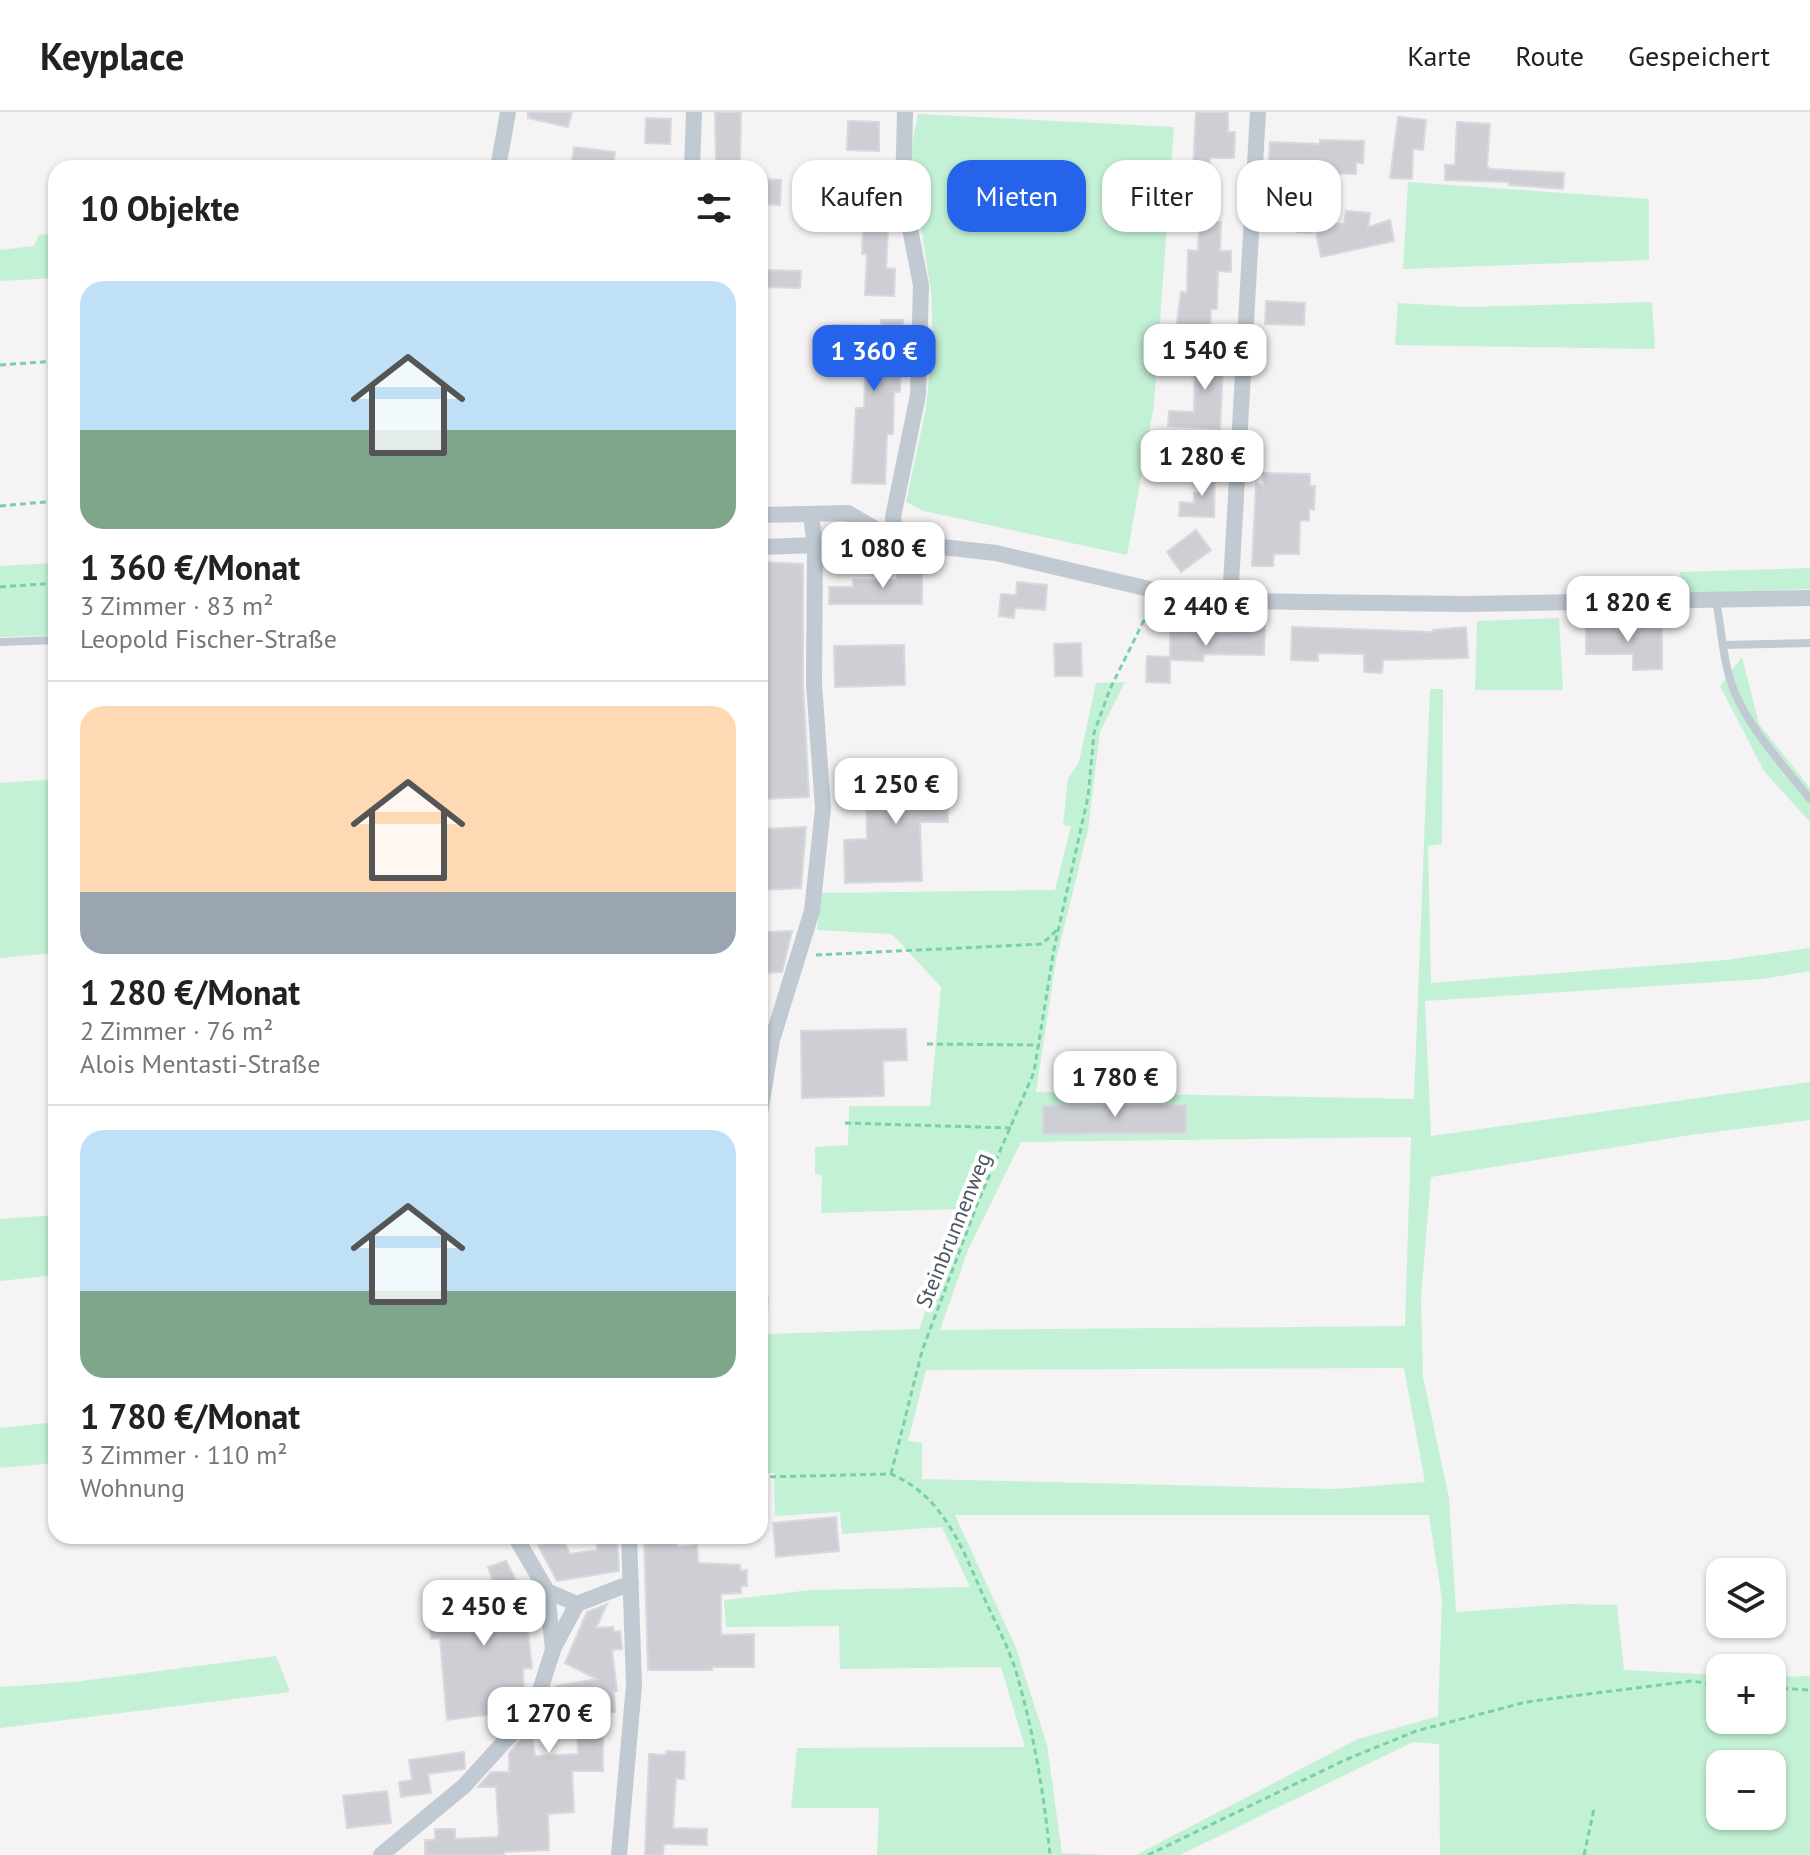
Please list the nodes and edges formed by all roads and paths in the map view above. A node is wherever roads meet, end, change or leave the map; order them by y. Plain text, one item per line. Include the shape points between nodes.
1 (508, 112) edge
2 (694, 112) edge
3 (905, 112) edge
4 (1258, 112) edge
5 (499, 160) edge
6 (692, 160) edge
7 (48, 362) edge
8 (0, 365) edge
9 (48, 502) edge
10 (0, 506) edge
11 (768, 515) edge
12 (811, 515) junction
13 (897, 542) junction
14 (815, 546) junction
15 (768, 547) edge
16 (48, 584) edge
17 (0, 587) edge
18 (1158, 591) junction
19 (1810, 598) edge
20 (1230, 601) junction
21 (1716, 601) junction
22 (48, 640) edge
23 (0, 642) edge
24 (1810, 643) edge
25 (1724, 645) junction
26 (1810, 799) edge
27 (1058, 929) junction
28 (798, 956) junction
29 (927, 1044) dead end
30 (1040, 1045) junction
31 (768, 1064) edge
32 (845, 1123) dead end
33 (1011, 1128) junction
34 (891, 1474) junction
35 (768, 1477) edge
36 (520, 1544) edge
37 (629, 1544) edge
38 (631, 1583) junction
39 (547, 1591) junction
40 (577, 1604) junction
41 (553, 1650) junction
42 (1706, 1683) edge
43 (1786, 1689) edge
44 (1810, 1690) edge
45 (1594, 1809) dead end
46 (381, 1855) edge
47 (619, 1855) edge
48 (1050, 1855) edge
49 (1148, 1855) edge
50 (1584, 1855) edge

1 - 5 street
2 - 6 street
3 - 13 street via 903,193 921,285 918,395 893,517
4 - 20 street
7 - 8 path
9 - 10 path
11 - 12 street
12 - 13 street via 848,513
12 - 14 street
13 - 14 street
13 - 18 street via 996,553
14 - 15 street
14 - 28 street via 814,684 823,808 812,911
16 - 17 path
18 - 20 street
18 - 27 path, Steinbrunnenweg via 1094,733 1088,797
19 - 21 street
20 - 21 street
21 - 25 lane
22 - 23 lane
24 - 25 lane
25 - 26 lane via 1735,693 1759,735
27 - 28 path via 1042,944
27 - 30 path, Steinbrunnenweg
28 - 31 street
29 - 30 path
30 - 33 path, Steinbrunnenweg
32 - 33 path
33 - 34 path, Steinbrunnenweg via 922,1351
34 - 35 path
34 - 48 path via 931,1500 959,1542 1016,1672 1043,1792
36 - 39 street
37 - 38 street
38 - 40 street
38 - 47 street via 634,1685
39 - 40 street
39 - 41 street
40 - 41 street
41 - 46 street via 534,1709 464,1786
42 - 49 path via 1526,1702 1416,1731
43 - 44 path
45 - 50 path

